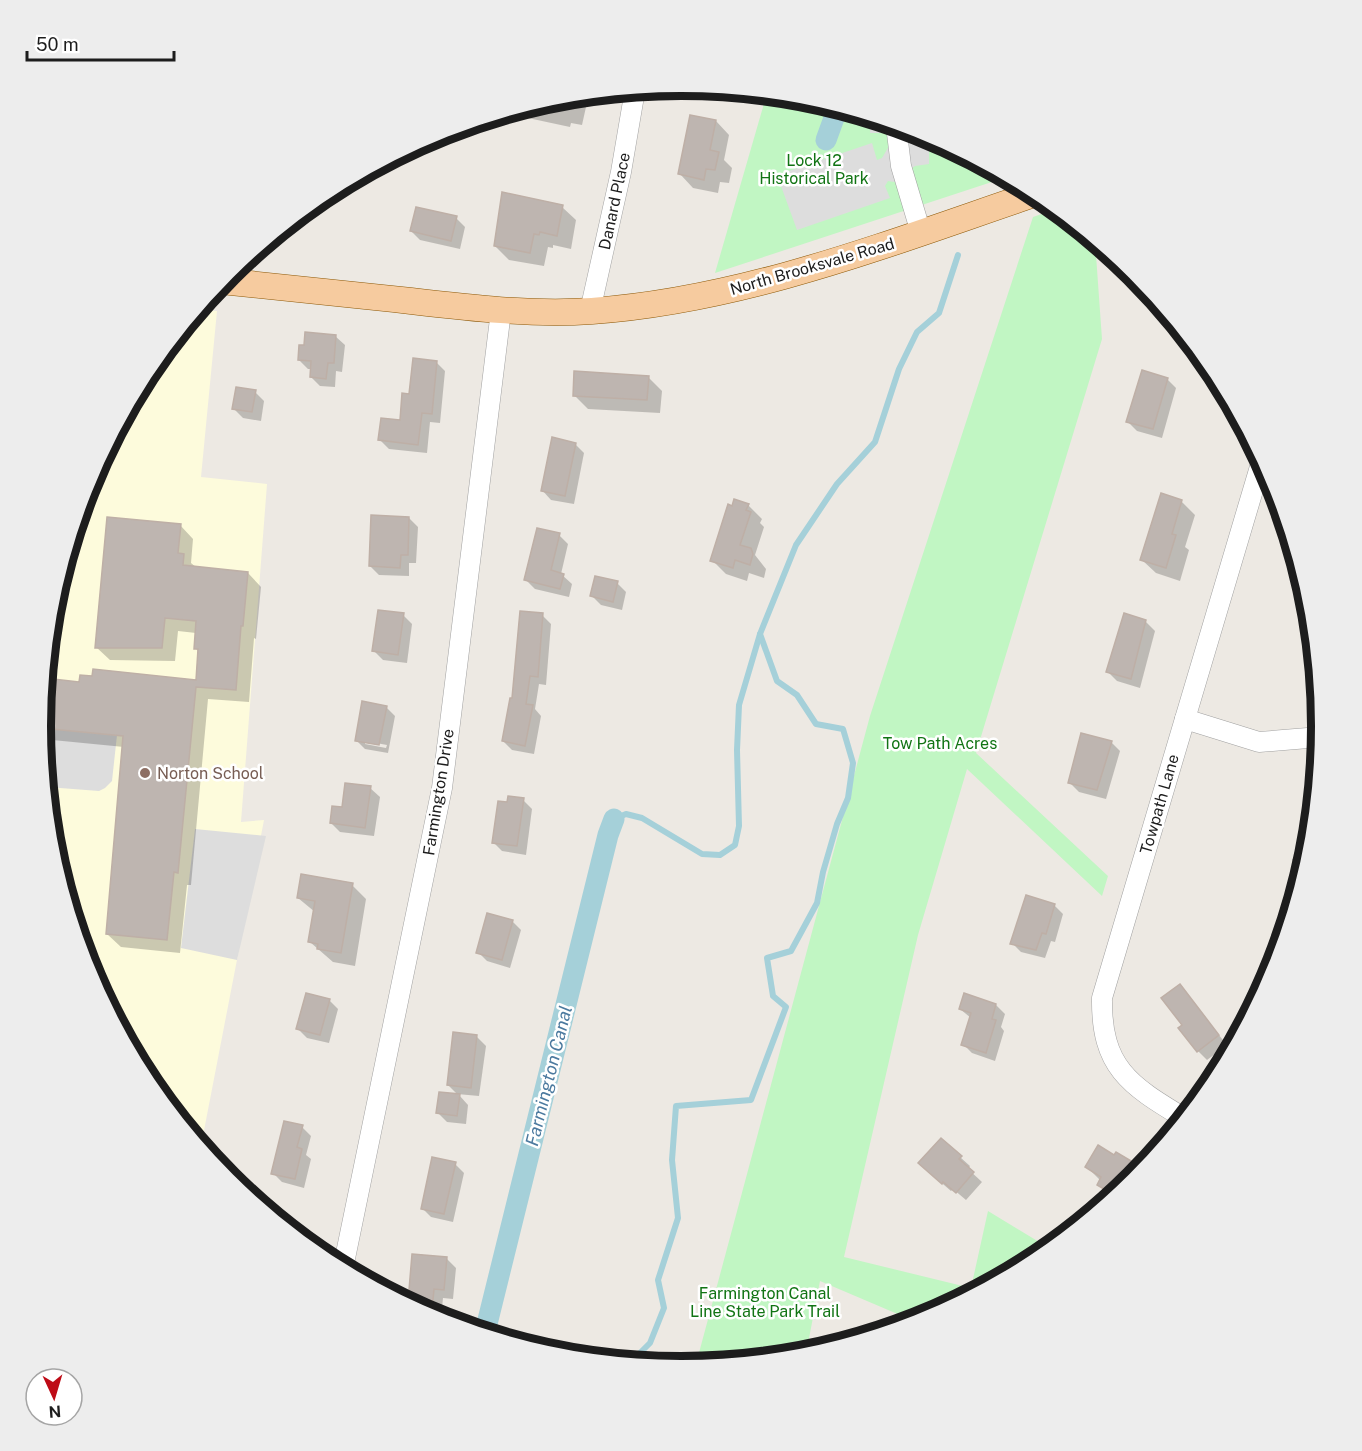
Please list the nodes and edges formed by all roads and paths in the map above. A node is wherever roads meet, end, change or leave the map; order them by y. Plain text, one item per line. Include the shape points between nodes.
1 (634, 98) edge
2 (897, 134) edge
3 (1024, 198) edge
4 (921, 233) junction
5 (234, 282) edge
6 (501, 311) junction
7 (590, 311) junction
8 (1258, 473) edge
9 (1185, 719) junction
10 (1311, 738) edge
11 (1177, 1114) edge
12 (345, 1258) edge

1 - 7 street, Danard Place
2 - 4 street
3 - 4 main road, North Brooksvale Road
4 - 7 main road, North Brooksvale Road via 724,291
5 - 6 main road, North Brooksvale Road
6 - 7 main road, North Brooksvale Road
6 - 12 street, Farmington Drive via 442,788
8 - 9 street, Towpath Lane
9 - 10 street via 1259,742
9 - 11 street, Towpath Lane via 1102,998 1104,1035 1122,1073 1144,1094

